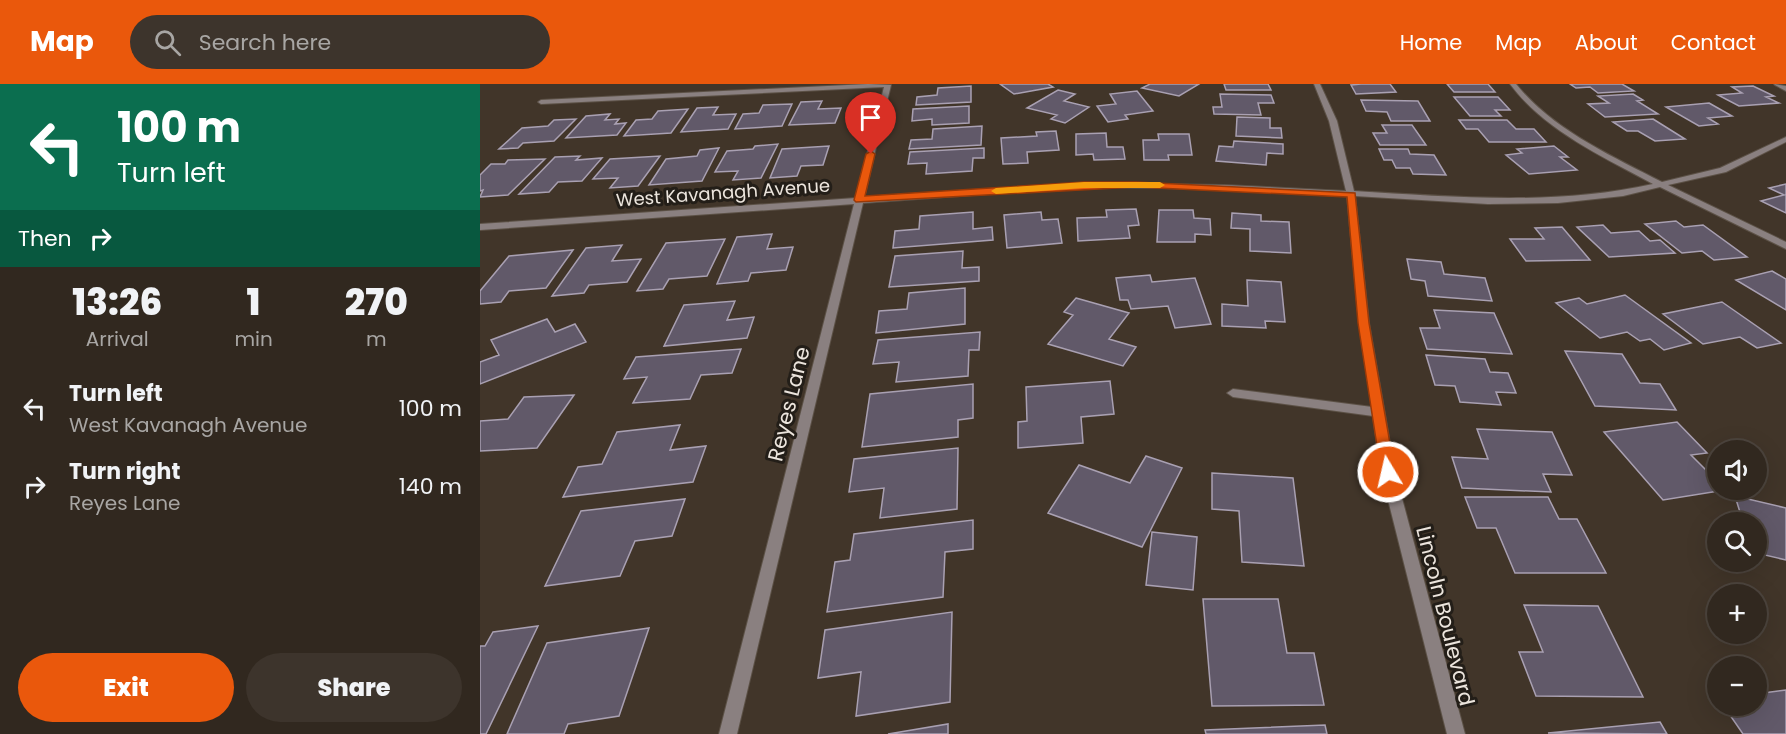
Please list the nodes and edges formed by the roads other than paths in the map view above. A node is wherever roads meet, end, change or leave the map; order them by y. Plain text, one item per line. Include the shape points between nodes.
1 (888, 84) edge
2 (1317, 84) edge
3 (1513, 84) edge
4 (1777, 84) edge
5 (1786, 89) edge
6 (542, 102) dead end
7 (1786, 139) edge
8 (1660, 185) junction
9 (1351, 195) junction
10 (859, 200) junction
11 (480, 227) edge
12 (1786, 246) edge
13 (1233, 393) dead end
14 (1378, 412) junction
15 (728, 734) edge
16 (1456, 734) edge

1 - 6 street
1 - 10 street, Reyes Lane
2 - 9 street, Lincoln Boulevard via 1333,121
3 - 8 street via 1533,107
4 - 5 street
7 - 8 street, West Kavanagh Avenue via 1723,170
8 - 9 street, West Kavanagh Avenue via 1558,201
8 - 12 street
9 - 10 street, West Kavanagh Avenue via 1136,184
9 - 14 street, Lincoln Boulevard
10 - 11 street, West Kavanagh Avenue
10 - 15 street, Reyes Lane
13 - 14 street
14 - 16 street, Lincoln Boulevard via 1388,472

